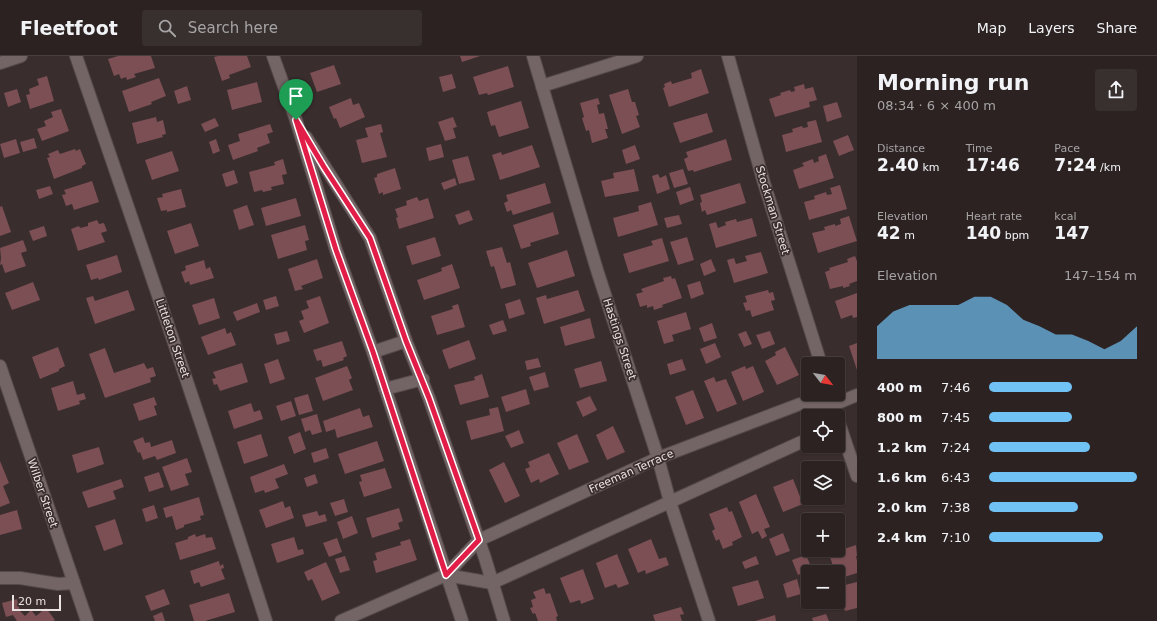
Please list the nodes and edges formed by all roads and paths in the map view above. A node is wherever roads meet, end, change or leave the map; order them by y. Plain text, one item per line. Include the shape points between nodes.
1 (21, 56) edge
2 (76, 56) edge
3 (273, 56) edge
4 (533, 56) edge
5 (637, 56) edge
6 (728, 56) edge
7 (0, 63) edge
8 (542, 86) junction
9 (296, 120) junction
10 (406, 341) junction
11 (373, 352) junction
12 (818, 357) edge
13 (0, 366) edge
14 (422, 379) junction
15 (385, 389) junction
16 (857, 395) edge
17 (833, 408) edge
18 (845, 441) edge
19 (801, 442) edge
20 (658, 458) junction
21 (857, 476) edge
22 (670, 502) junction
23 (479, 540) junction
24 (446, 575) junction
25 (0, 578) edge
26 (74, 583) junction
27 (492, 583) junction
28 (87, 621) edge
29 (266, 621) edge
30 (341, 621) edge
31 (462, 621) edge
32 (504, 621) edge
33 (709, 621) edge

1 - 7 street
2 - 29 street, Littleton Street via 210,448
3 - 9 street
4 - 8 street, Hastings Street
5 - 8 street
6 - 12 street, Stockman Street
8 - 20 street, Hastings Street via 597,270
9 - 10 street via 370,238
9 - 11 street via 336,250
10 - 11 street
10 - 14 street
11 - 15 street
13 - 26 street, Wilber Street
14 - 15 street
14 - 23 street
15 - 24 street
16 - 17 street, Freeman Terrace
17 - 20 street, Freeman Terrace via 800,404
18 - 21 street
19 - 22 street
20 - 22 street, Hastings Street
20 - 23 street, Freeman Terrace
22 - 27 street
22 - 33 street, Hastings Street
23 - 24 street, Freeman Terrace
23 - 27 street
24 - 27 street
24 - 30 street, Freeman Terrace
24 - 31 street
25 - 26 street via 20,578 58,584
26 - 28 street, Wilber Street
27 - 32 street

